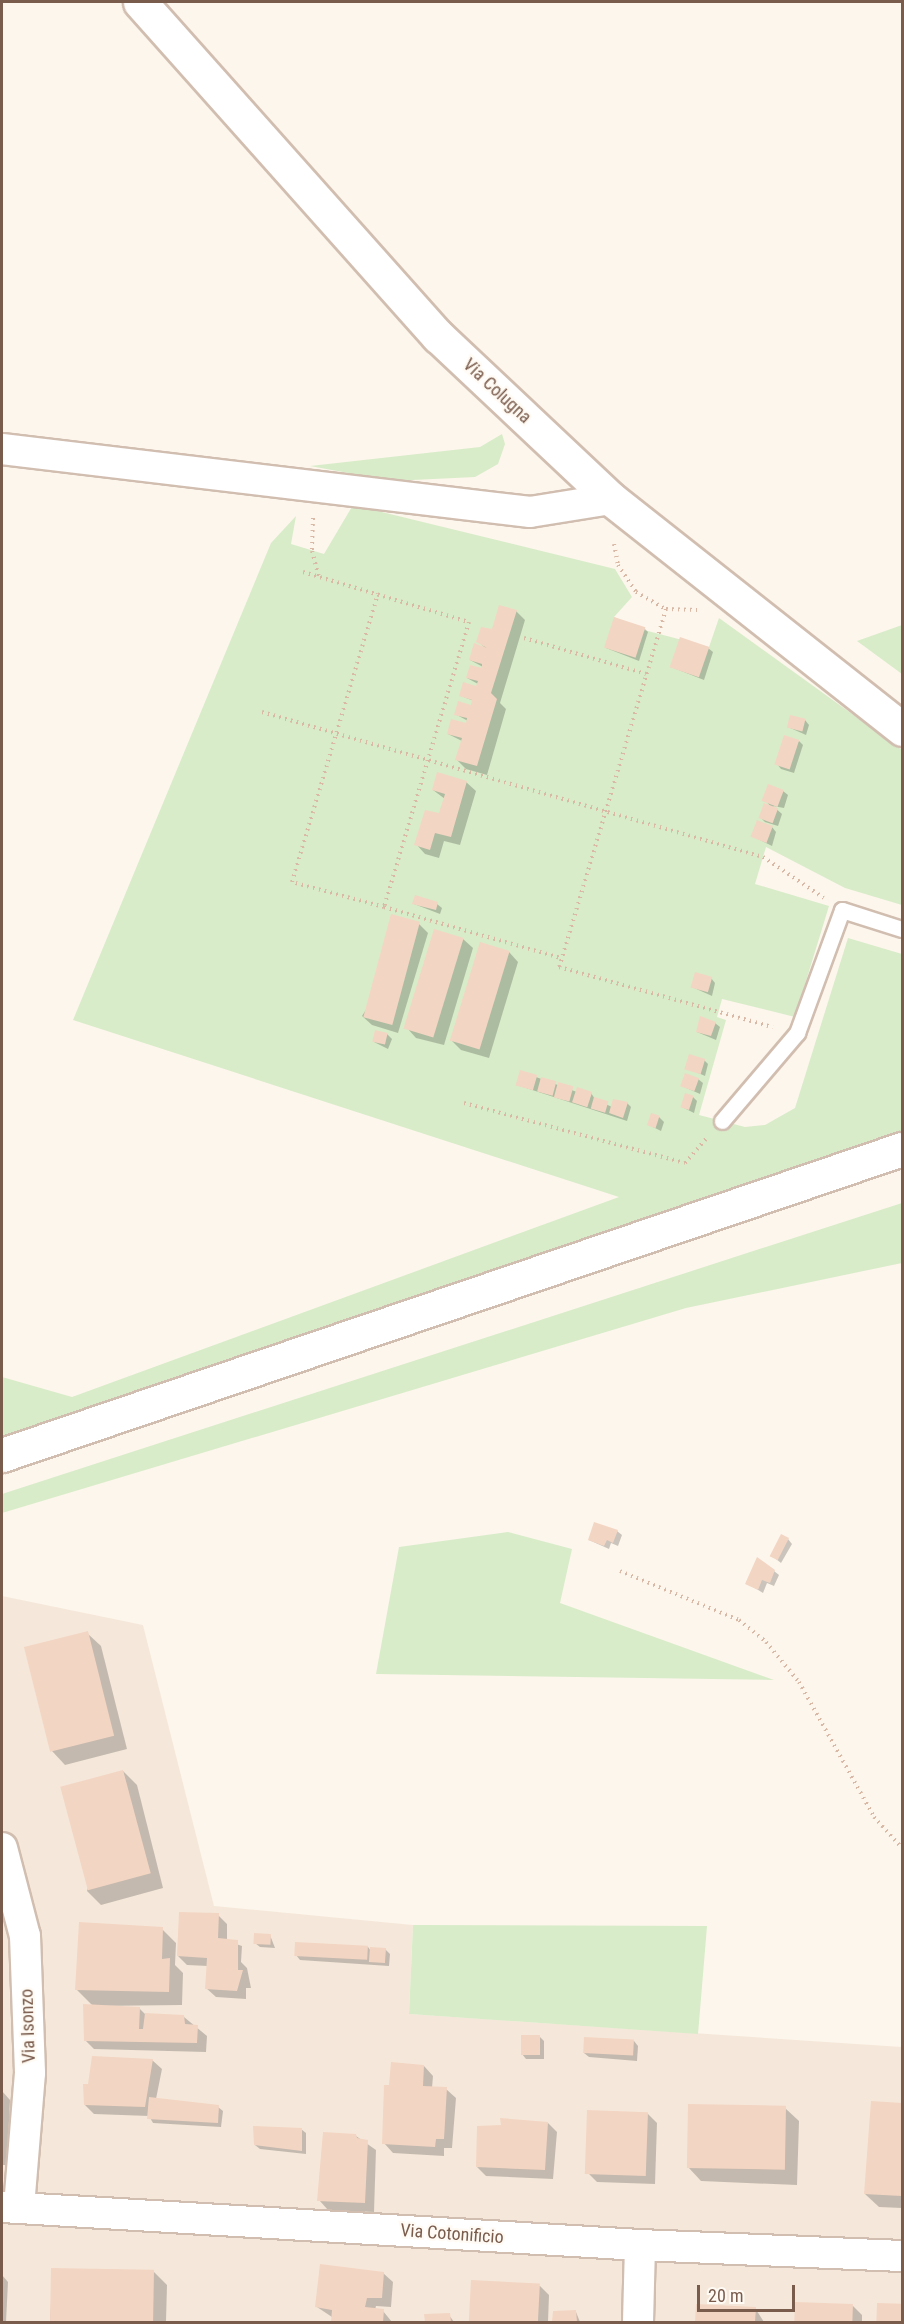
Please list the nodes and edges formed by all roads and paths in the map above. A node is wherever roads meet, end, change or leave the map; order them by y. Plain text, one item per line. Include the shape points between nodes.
1 (140, 2) edge
2 (2, 449) edge
3 (313, 487) junction
4 (611, 499) junction
5 (303, 572) dead end
6 (319, 577) junction
7 (636, 592) dead end
8 (378, 594) junction
9 (666, 609) junction
10 (699, 610) dead end
11 (524, 638) dead end
12 (646, 674) junction
13 (262, 712) dead end
14 (903, 729) edge
15 (335, 734) junction
16 (428, 760) junction
17 (605, 812) junction
18 (384, 908) junction
19 (842, 910) junction
20 (903, 929) edge
21 (561, 958) junction
22 (797, 1034) junction
23 (464, 1103) dead end
24 (722, 1121) joint
25 (903, 1149) edge
26 (2, 1455) edge
27 (620, 1571) dead end
28 (2, 1848) edge
29 (903, 1848) edge
30 (10, 2207) edge
31 (640, 2245) junction
32 (903, 2256) edge
33 (638, 2322) edge

1 - 4 street, Via Colugna via 438,336
2 - 3 street
3 - 4 street via 530,512
3 - 6 path via 312,551
4 - 14 street, Via Colugna
5 - 6 path
6 - 8 path
7 - 9 path
8 - 15 path
8 - 16 path via 469,622
9 - 10 path
9 - 12 path
11 - 12 path
12 - 17 path
13 - 15 path
15 - 16 path
15 - 18 path via 292,882
16 - 17 path
16 - 18 path
17 - 19 path via 763,857
17 - 21 path
18 - 21 path
19 - 20 lane
19 - 22 lane
21 - 22 path via 559,967
22 - 24 lane
23 - 24 path via 685,1163
25 - 26 street
27 - 29 path via 739,1620 766,1642 799,1682 874,1817
28 - 30 street, Via Isonzo via 25,1936 30,2073
30 - 31 street, Via Cotonificio
31 - 32 street, Via Cotonificio
31 - 33 street

